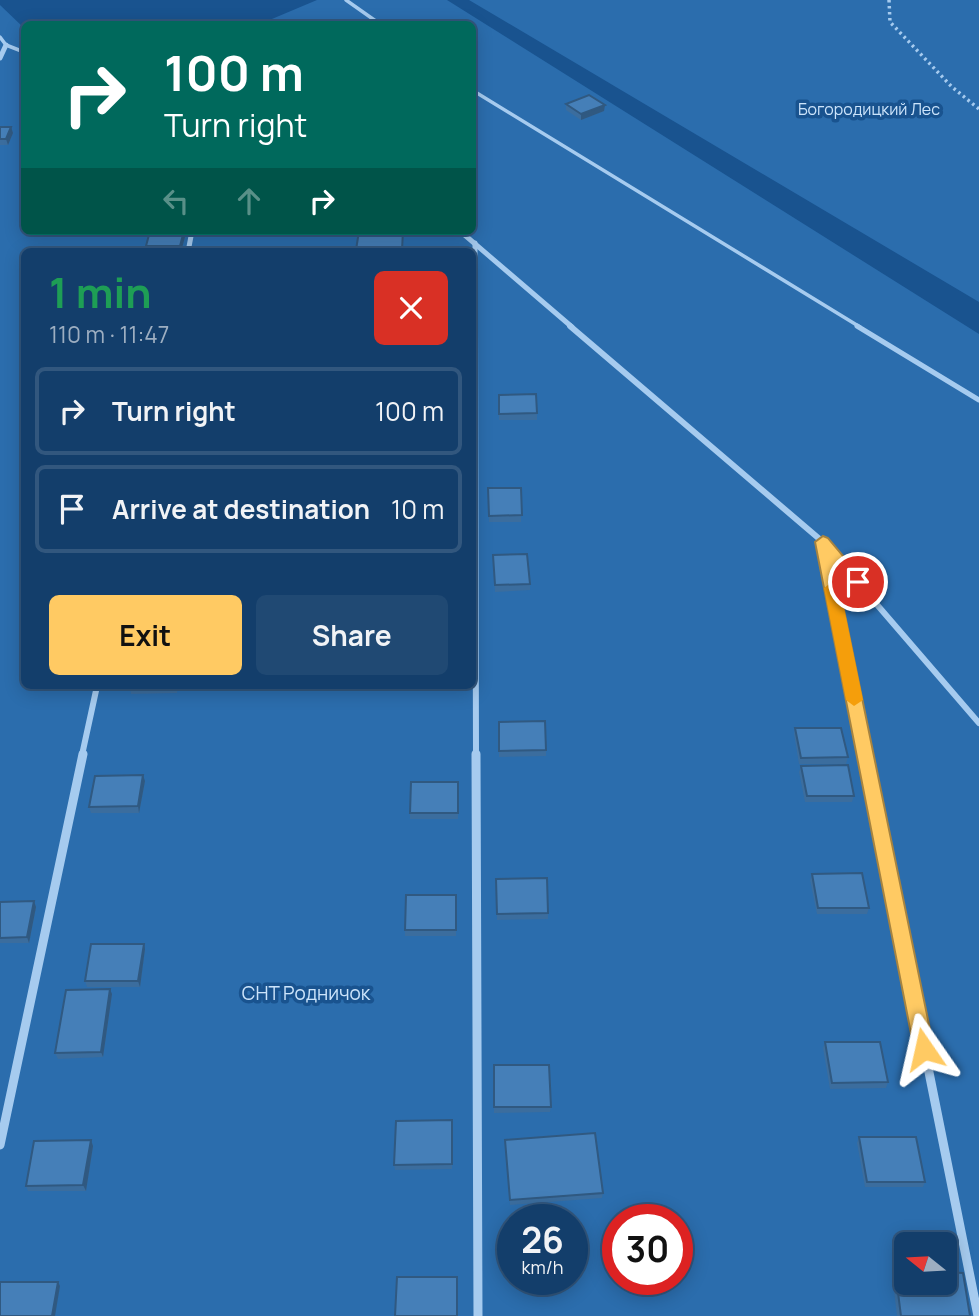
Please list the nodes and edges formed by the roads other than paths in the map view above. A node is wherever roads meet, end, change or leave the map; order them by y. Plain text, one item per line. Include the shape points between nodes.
1 (346, 0) edge
2 (376, 21) edge
3 (0, 37) edge
4 (6, 45) junction
5 (21, 51) edge
6 (0, 58) edge
7 (476, 92) edge
8 (465, 235) edge
9 (475, 243) junction
10 (475, 248) edge
11 (979, 400) edge
12 (823, 542) junction
13 (476, 601) edge
14 (96, 689) edge
15 (979, 723) edge
16 (0, 1145) edge
17 (478, 1316) edge
18 (978, 1316) edge

1 - 2 lane
3 - 4 lane
4 - 5 lane
4 - 6 street
7 - 11 lane
8 - 9 street
9 - 10 street
9 - 12 street
12 - 15 street
12 - 18 street
13 - 17 street
14 - 16 street

